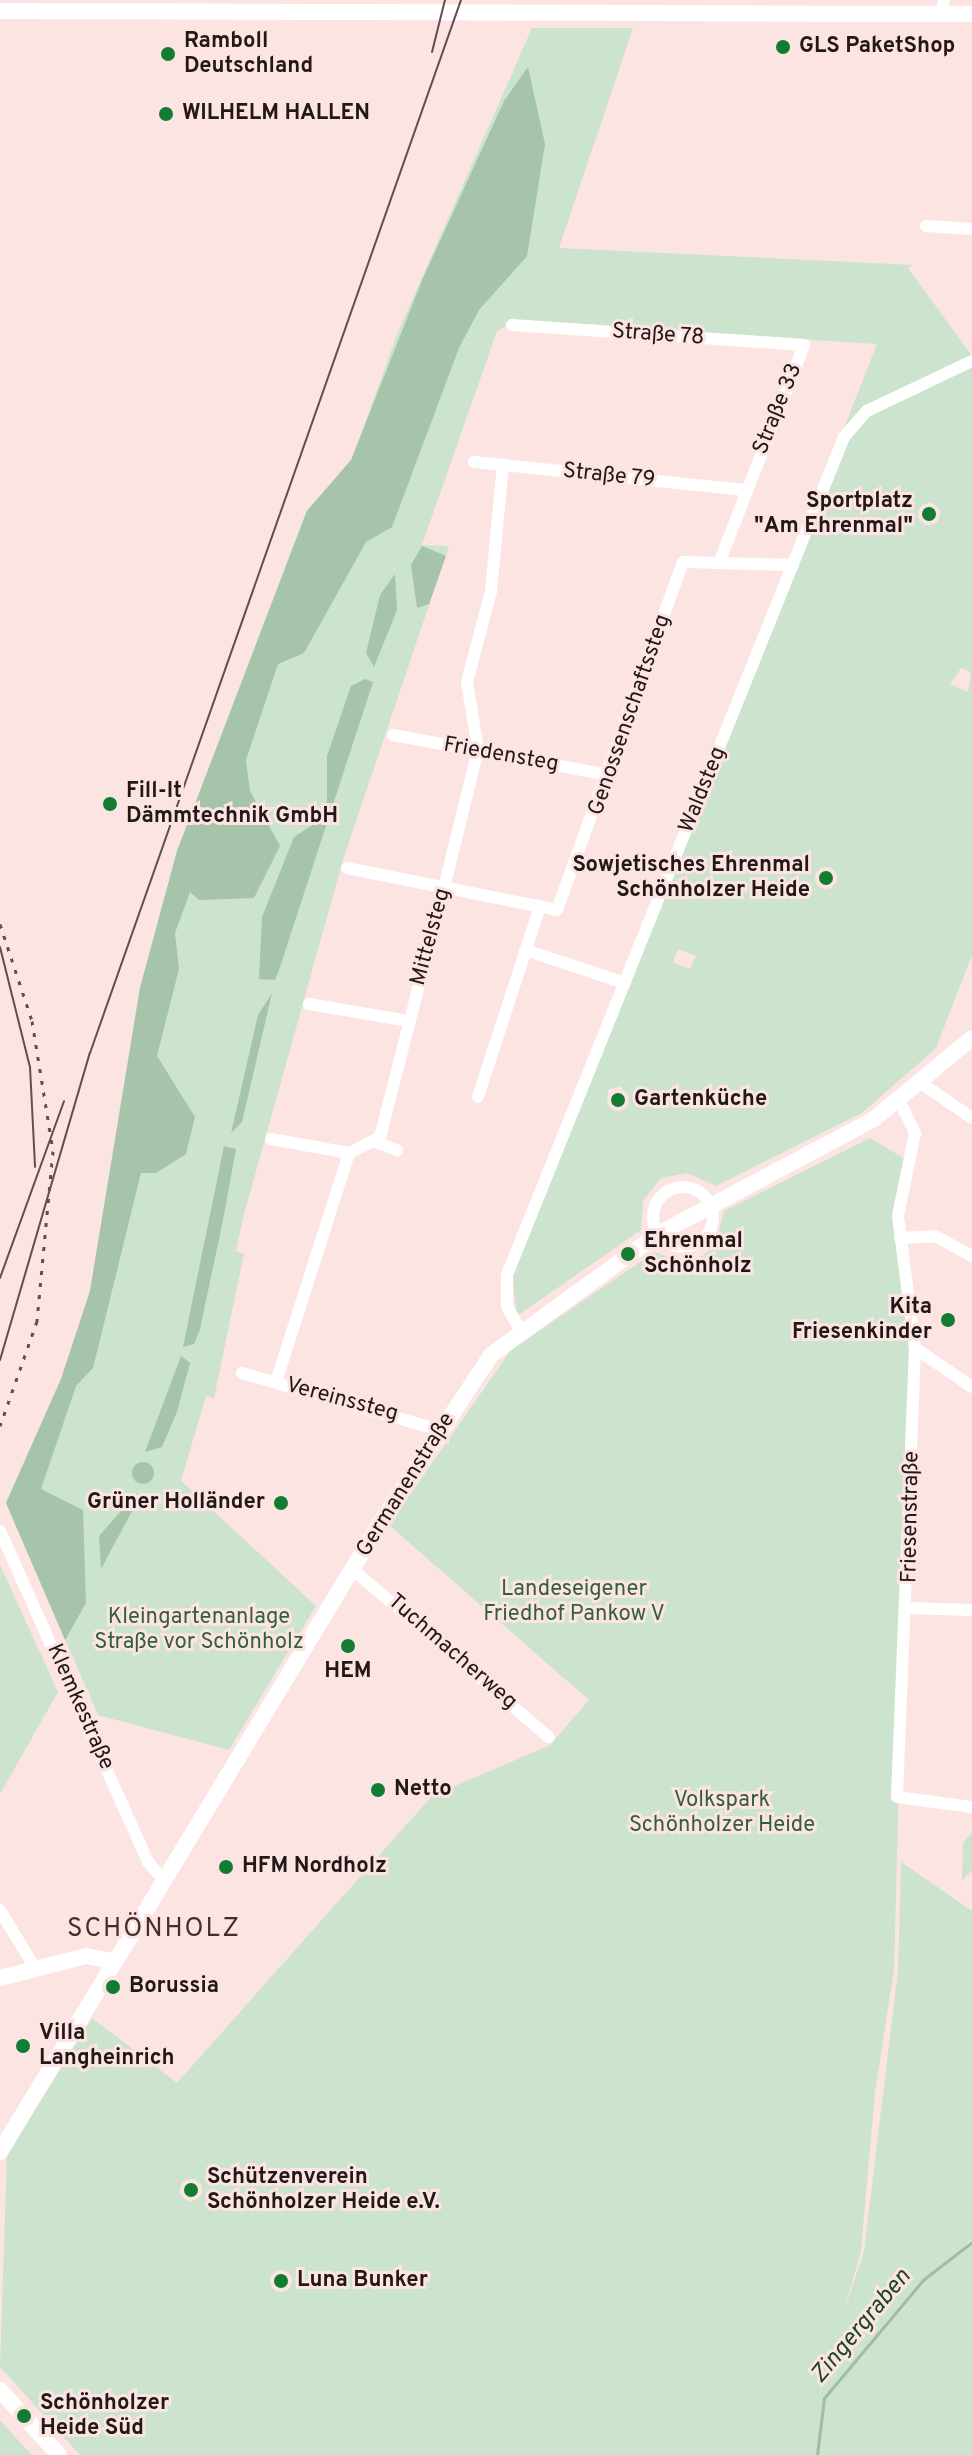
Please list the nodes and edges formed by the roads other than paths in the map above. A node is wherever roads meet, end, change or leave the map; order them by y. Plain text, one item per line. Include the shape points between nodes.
1 (403, 6) edge
2 (786, 6) edge
3 (943, 6) edge
4 (0, 11) edge
5 (972, 14) edge
6 (926, 226) dead end
7 (972, 229) edge
8 (512, 325) dead end
9 (804, 345) joint
10 (972, 361) edge
11 (474, 462) dead end
12 (503, 465) junction
13 (745, 490) junction
14 (719, 563) junction
15 (793, 565) junction
16 (393, 735) dead end
17 (478, 750) junction
18 (609, 775) junction
19 (347, 868) dead end
20 (445, 884) junction
21 (540, 906) junction
22 (525, 950) junction
23 (625, 983) junction
24 (309, 1004) dead end
25 (408, 1021) junction
26 (972, 1038) edge
27 (921, 1083) junction
28 (478, 1097) dead end
29 (899, 1100) junction
30 (972, 1118) edge
31 (271, 1139) dead end
32 (373, 1141) junction
33 (397, 1150) dead end
34 (349, 1153) junction
35 (710, 1203) junction
36 (658, 1234) junction
37 (900, 1238) junction
38 (972, 1256) edge
39 (519, 1328) junction
40 (915, 1348) junction
41 (242, 1373) dead end
42 (276, 1382) junction
43 (972, 1387) edge
44 (440, 1430) junction
45 (0, 1531) edge
46 (352, 1569) junction
47 (908, 1608) junction
48 (972, 1610) edge
49 (549, 1737) dead end
50 (972, 1807) edge
51 (163, 1879) junction
52 (0, 1910) edge
53 (108, 1966) junction
54 (36, 1970) junction
55 (0, 1978) edge
56 (0, 2152) edge
57 (0, 2390) edge
58 (59, 2455) edge

1 - 2 main road
1 - 4 main road
2 - 3 main road
3 - 5 main road
6 - 7 street
8 - 9 street, Straße 78
9 - 13 street, Straße 33
10 - 15 street, Waldsteg via 892,396 851,425
11 - 12 street, Straße 79
12 - 13 street, Straße 79
12 - 17 street, Mittelsteg via 491,591 467,682
13 - 14 street, Straße 33
14 - 15 street, Genossenschaftssteg
14 - 18 street, Genossenschaftssteg via 683,562
15 - 23 street, Waldsteg
16 - 17 street, Friedensteg
17 - 18 street, Friedensteg
17 - 20 street, Mittelsteg
18 - 21 street, Genossenschaftssteg via 566,896 557,910
19 - 20 street
20 - 21 street
20 - 25 street, Mittelsteg
21 - 22 street
22 - 23 street
22 - 28 street
23 - 39 street, Waldsteg via 507,1275 507,1306
24 - 25 street
25 - 32 street, Mittelsteg via 380,1137
26 - 27 main road, Germanenstraße
27 - 29 main road, Germanenstraße
27 - 30 street
29 - 35 main road, Germanenstraße
29 - 37 street, Friesenstraße via 915,1133
31 - 34 street
32 - 33 street
32 - 34 street
34 - 42 street
35 - 36 main road, Germanenstraße
35 - 36 street via 713,1226 695,1245 670,1245
35 - 36 street via 694,1189 672,1189 654,1208
36 - 39 main road, Germanenstraße
37 - 38 street via 935,1236
37 - 40 street, Friesenstraße
39 - 44 main road, Germanenstraße via 491,1355
40 - 43 street
40 - 47 street, Friesenstraße
41 - 42 street, Vereinssteg
42 - 44 street, Vereinssteg
44 - 46 main road, Germanenstraße
45 - 51 street, Klemkestraße via 148,1862
46 - 49 street, Tuchmacherweg
46 - 51 main road, Germanenstraße
47 - 48 street
47 - 50 street, Friesenstraße via 897,1797
51 - 53 main road, Germanenstraße
52 - 54 street
53 - 54 main road via 76,1960
53 - 56 main road, Germanenstraße
54 - 55 main road
57 - 58 main road

